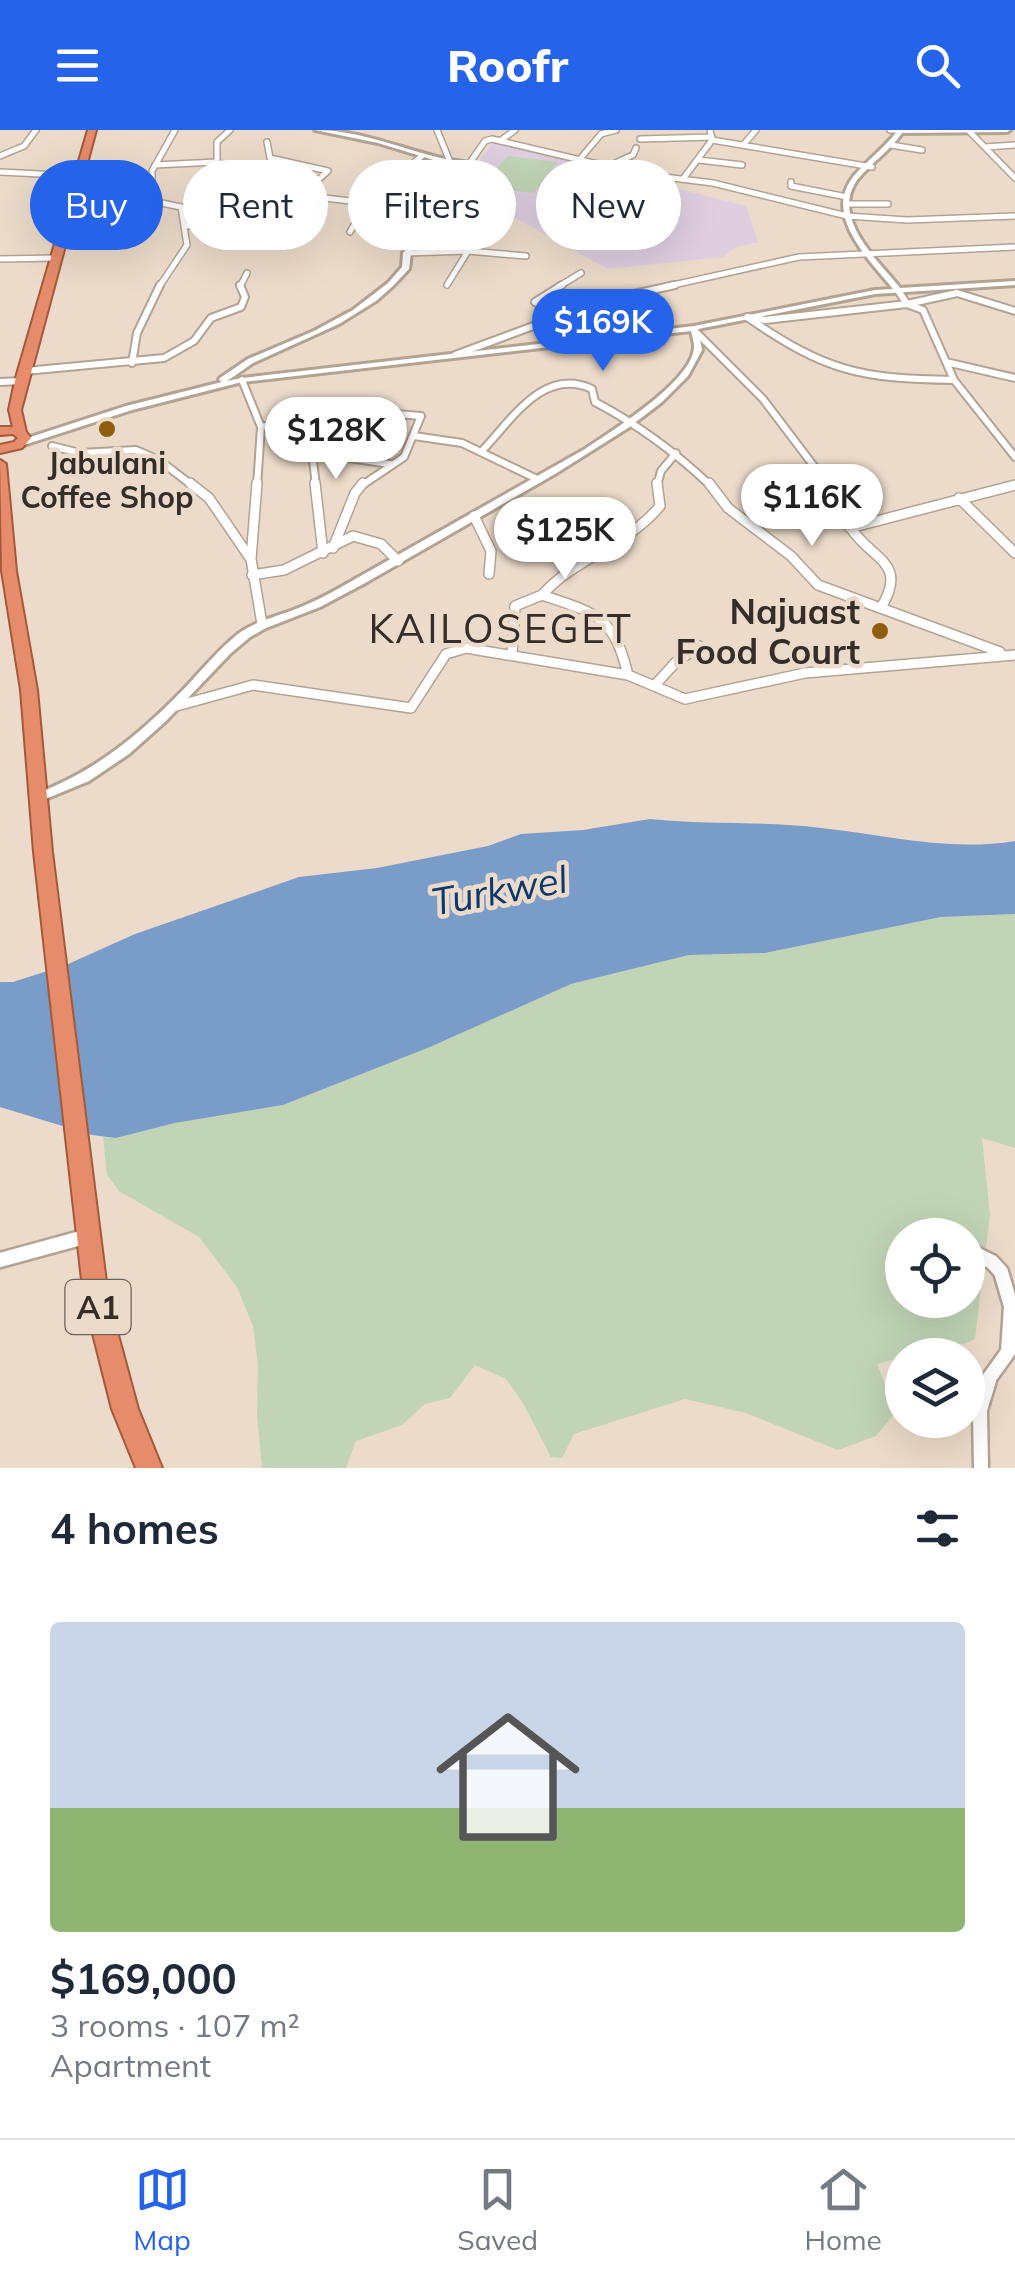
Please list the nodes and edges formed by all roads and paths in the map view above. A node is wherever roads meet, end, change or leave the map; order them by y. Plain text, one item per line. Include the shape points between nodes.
1 (36, 130) edge
2 (92, 130) edge
3 (175, 130) edge
4 (230, 130) edge
5 (318, 130) edge
6 (437, 130) edge
7 (516, 130) edge
8 (616, 130) edge
9 (756, 130) edge
10 (890, 130) edge
11 (1003, 130) edge
12 (900, 131) edge
13 (972, 131) edge
14 (359, 133) edge
15 (711, 136) edge
16 (640, 138) dead end
17 (500, 141) junction
18 (266, 142) dead end
19 (744, 144) junction
20 (891, 145) junction
21 (1015, 145) edge
22 (985, 147) junction
23 (636, 148) dead end
24 (922, 150) dead end
25 (0, 156) edge
26 (422, 156) junction
27 (580, 159) junction
28 (85, 160) edge
29 (158, 160) edge
30 (217, 160) edge
31 (278, 160) edge
32 (417, 160) edge
33 (441, 160) edge
34 (449, 160) edge
35 (472, 160) edge
36 (584, 160) edge
37 (623, 160) edge
38 (699, 160) junction
39 (742, 166) dead end
40 (872, 166) junction
41 (0, 172) edge
42 (30, 173) edge
43 (1015, 178) edge
44 (683, 180) joint
45 (792, 182) dead end
46 (846, 200) junction
47 (163, 203) edge
48 (888, 204) dead end
49 (183, 216) edge
50 (847, 216) junction
51 (1015, 216) edge
52 (1015, 247) edge
53 (58, 250) edge
54 (185, 250) edge
55 (408, 250) edge
56 (468, 251) junction
57 (868, 252) junction
58 (406, 253) junction
59 (526, 256) dead end
60 (55, 258) junction
61 (0, 259) edge
62 (248, 273) dead end
63 (581, 273) dead end
64 (1015, 283) edge
65 (447, 285) dead end
66 (897, 289) junction
67 (907, 304) junction
68 (1015, 311) edge
69 (560, 315) junction
70 (747, 317) junction
71 (696, 331) junction
72 (455, 356) junction
73 (946, 362) junction
74 (132, 363) junction
75 (23, 376) junction
76 (1015, 378) edge
77 (242, 380) junction
78 (954, 380) junction
79 (0, 382) edge
80 (202, 388) junction
81 (16, 410) junction
82 (308, 418) junction
83 (632, 422) junction
84 (261, 427) junction
85 (0, 431) edge
86 (414, 436) junction
87 (20, 438) junction
88 (313, 444) junction
89 (52, 446) dead end
90 (0, 449) edge
91 (481, 452) junction
92 (676, 453) junction
93 (1015, 457) edge
94 (390, 464) junction
95 (1, 467) edge
96 (539, 480) junction
97 (1015, 485) edge
98 (959, 498) junction
99 (474, 516) junction
100 (850, 528) junction
101 (328, 551) junction
102 (1015, 553) edge
103 (250, 558) junction
104 (398, 561) junction
105 (490, 574) dead end
106 (252, 575) junction
107 (542, 595) junction
108 (882, 606) junction
109 (262, 624) junction
110 (699, 646) dead end
111 (512, 655) junction
112 (1010, 655) edge
113 (628, 674) junction
114 (655, 685) junction
115 (173, 707) junction
116 (39, 798) junction
117 (88, 1236) junction
118 (985, 1258) edge
119 (0, 1260) edge
120 (149, 1468) edge
121 (980, 1468) edge

1 - 25 street via 24,146
2 - 28 highway
3 - 29 street
4 - 30 street via 217,142
5 - 14 street
6 - 34 street
7 - 17 street
8 - 27 street via 601,134
9 - 19 street
10 - 12 street
11 - 13 street
12 - 13 street
12 - 20 street
13 - 22 street
14 - 26 street
15 - 16 street
15 - 19 street
15 - 38 street
17 - 27 street
17 - 35 street via 486,140
18 - 31 street via 270,158
19 - 40 street
20 - 24 street
20 - 40 street
21 - 22 street
22 - 43 street
23 - 37 street
26 - 32 street
26 - 33 street
27 - 36 street
38 - 39 street
38 - 44 street
40 - 46 street via 857,177
41 - 42 street
44 - 50 street
45 - 46 street
46 - 48 street
46 - 50 street
47 - 49 street via 182,207
50 - 51 street
50 - 57 street
52 - 57 street
53 - 60 highway
54 - 74 street via 146,312
55 - 58 street
56 - 58 street
56 - 59 street
56 - 65 street
57 - 66 street
57 - 69 street via 792,259
58 - 80 street via 400,275 360,311
60 - 61 street
60 - 75 highway
62 - 74 street via 239,286 241,307 212,318 182,350
63 - 69 street via 535,302
64 - 66 street
66 - 67 street
66 - 70 street
67 - 68 street via 956,293
67 - 70 street
67 - 73 street via 923,310
69 - 72 street
70 - 71 street
70 - 78 street via 827,369 890,381
71 - 72 street
71 - 83 street via 696,351 677,386
71 - 100 street via 763,399 834,493
72 - 77 street
73 - 76 street
73 - 78 street
74 - 75 street
75 - 79 street
75 - 81 highway
77 - 80 street
77 - 84 street
78 - 93 street
80 - 87 street
81 - 85 highway
81 - 87 highway
82 - 84 street
82 - 86 street via 348,410 416,414 421,420
82 - 88 street
83 - 91 street via 595,402 583,384 554,382
83 - 92 street
83 - 96 street
84 - 103 street
85 - 87 highway
86 - 91 street via 429,434
86 - 94 street via 404,458
87 - 90 highway
87 - 95 highway, A1
88 - 94 street via 335,456
88 - 101 street
89 - 103 street via 80,453 136,450 159,460 208,498
91 - 96 street
92 - 107 street via 661,466 654,493 660,506 648,520 552,579
92 - 108 street via 818,586
94 - 101 street via 354,493
95 - 116 highway, A1
96 - 99 street
97 - 98 street
98 - 100 street via 895,522
98 - 102 street
99 - 104 street
99 - 105 street via 492,555
100 - 108 street via 892,575
101 - 104 street via 353,536 380,544
101 - 106 street
103 - 106 street
104 - 109 street via 300,613
106 - 109 street
107 - 111 street via 515,606
107 - 113 street via 607,617
108 - 112 street
109 - 115 street
110 - 114 street
111 - 113 street
111 - 115 street via 452,650 407,708 253,685
112 - 114 street via 853,664 695,699
113 - 114 street
115 - 116 street via 91,776
116 - 117 highway, A1
117 - 119 street
117 - 120 highway, A1 via 112,1364
118 - 121 street via 1002,1274 1014,1324 980,1411

